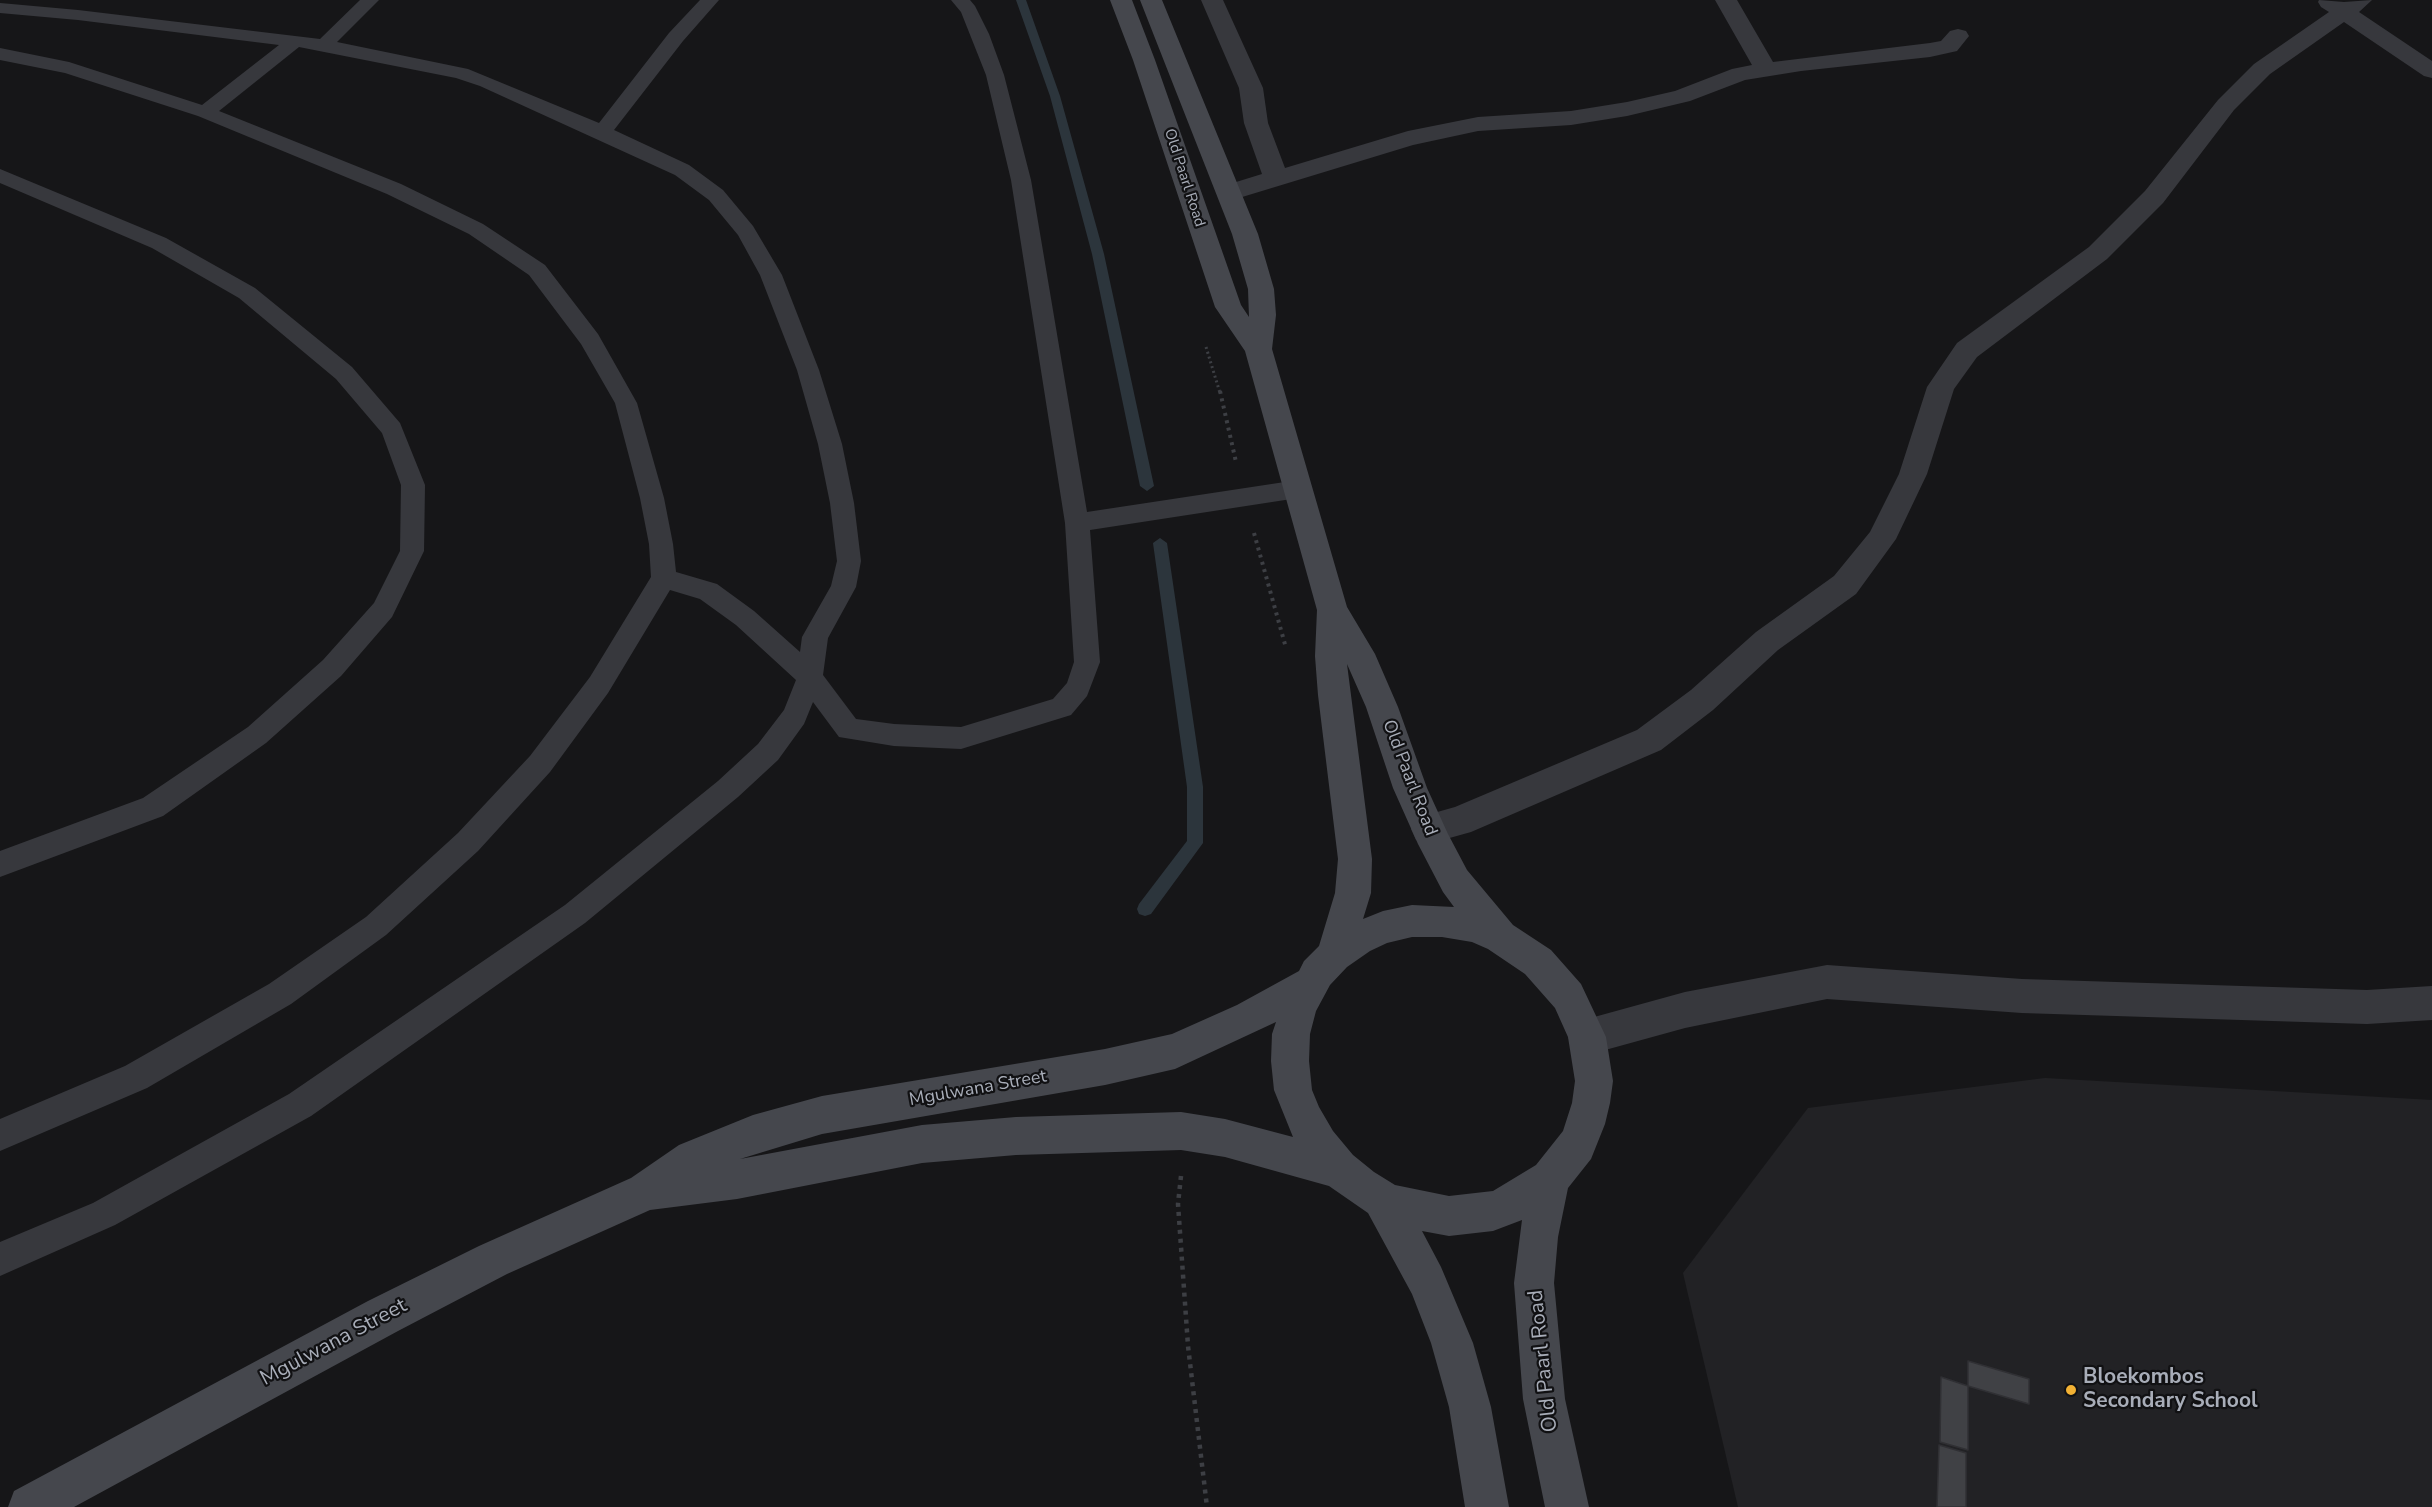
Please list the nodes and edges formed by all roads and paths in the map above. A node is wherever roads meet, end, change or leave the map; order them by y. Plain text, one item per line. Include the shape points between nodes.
1 (46, 0) edge
2 (370, 0) edge
3 (710, 0) edge
4 (960, 0) edge
5 (1120, 0) edge
6 (1151, 0) edge
7 (1212, 0) edge
8 (1726, 0) edge
9 (2344, 4) edge
10 (0, 8) edge
11 (78, 15) junction
12 (1958, 36) dead end
13 (294, 42) junction
14 (324, 45) junction
15 (0, 54) edge
16 (1767, 70) junction
17 (2432, 71) edge
18 (205, 112) junction
19 (602, 132) junction
20 (0, 175) edge
21 (1276, 177) junction
22 (1229, 193) junction
23 (1258, 349) junction
24 (1298, 489) junction
25 (1077, 523) junction
26 (664, 578) junction
27 (1332, 610) junction
28 (810, 677) junction
29 (1428, 829) junction
30 (0, 864) edge
31 (1501, 938) junction
32 (1322, 969) junction
33 (2432, 1003) edge
34 (1587, 1037) junction
35 (0, 1136) edge
36 (1339, 1169) junction
37 (1182, 1171) dead end
38 (1550, 1179) junction
39 (645, 1192) junction
40 (1382, 1199) junction
41 (0, 1259) edge
42 (30, 1507) edge
43 (1207, 1507) edge
44 (1487, 1507) edge
45 (1567, 1507) edge

1 - 11 lane
2 - 14 lane
3 - 19 lane
4 - 25 lane via 969,10 995,75 1021,180
5 - 23 main road, Old Paarl Road via 1228,307
6 - 22 main road, Old Paarl Road
7 - 21 street via 1251,88 1256,123
8 - 16 street
9 - 17 street
9 - 29 street via 2262,69 2226,105 2154,197 2098,253 1967,350 1941,387 1913,474 1881,539 1845,585 1767,640 1702,700 1649,740 1459,821
10 - 11 lane
11 - 13 lane
12 - 16 street via 1949,46 1930,51
13 - 14 lane
13 - 18 lane
14 - 19 lane via 461,73
15 - 18 lane via 69,68
16 - 21 street via 1740,74 1682,96 1627,108 1478,124 1408,139
18 - 26 lane via 394,189 476,229 537,270 590,339 626,403 652,498
19 - 28 lane via 682,170 716,195 746,231 771,275 804,359 830,444 849,561 843,587 816,637
20 - 30 lane via 159,243 247,293 344,373 392,429 413,484 412,551 383,610 332,668 257,735 153,807
21 - 22 street
22 - 23 main road, Old Paarl Road via 1261,289 1263,315
23 - 24 main road, Old Paarl Road
24 - 25 lane
24 - 27 main road, Old Paarl Road
25 - 28 lane via 1087,662 1078,688 1062,707 961,738 848,729
26 - 28 lane via 708,591 745,618
26 - 35 lane via 599,686 540,764 468,842 376,926 280,994 136,1077
27 - 29 main road, Old Paarl Road via 1359,654
27 - 32 main road, Old Paarl Road via 1334,695 1355,859 1353,893
28 - 41 lane via 795,716 768,752 575,914 300,1105 104,1214
29 - 31 main road, Old Paarl Road via 1455,881
31 - 32 main road, Old Paarl Road via 1473,926 1412,921 1383,927 1357,939
31 - 34 main road, Old Paarl Road via 1520,948 1554,978 1568,996
32 - 36 main road, Old Paarl Road via 1299,1006 1291,1034 1290,1061 1293,1090 1304,1119
32 - 39 main road, Mgulwana Street via 1250,1017 1175,1052 822,1115 753,1134 693,1159
33 - 34 street via 2367,1007 2022,996 1827,982 1685,1010
34 - 38 main road, Old Paarl Road via 1594,1081 1586,1124 1577,1145
36 - 39 main road, Mgulwana Street via 1214,1136 1181,1131 1117,1132 922,1144
36 - 40 main road, Old Paarl Road
37 - 43 path via 1178,1204
38 - 40 main road, Old Paarl Road via 1514,1203 1471,1215 1426,1213
38 - 45 main road, Old Paarl Road via 1534,1283 1544,1399
39 - 42 main road, Mgulwana Street via 493,1260 383,1316
40 - 44 main road, Old Paarl Road via 1427,1281 1452,1342 1470,1407

